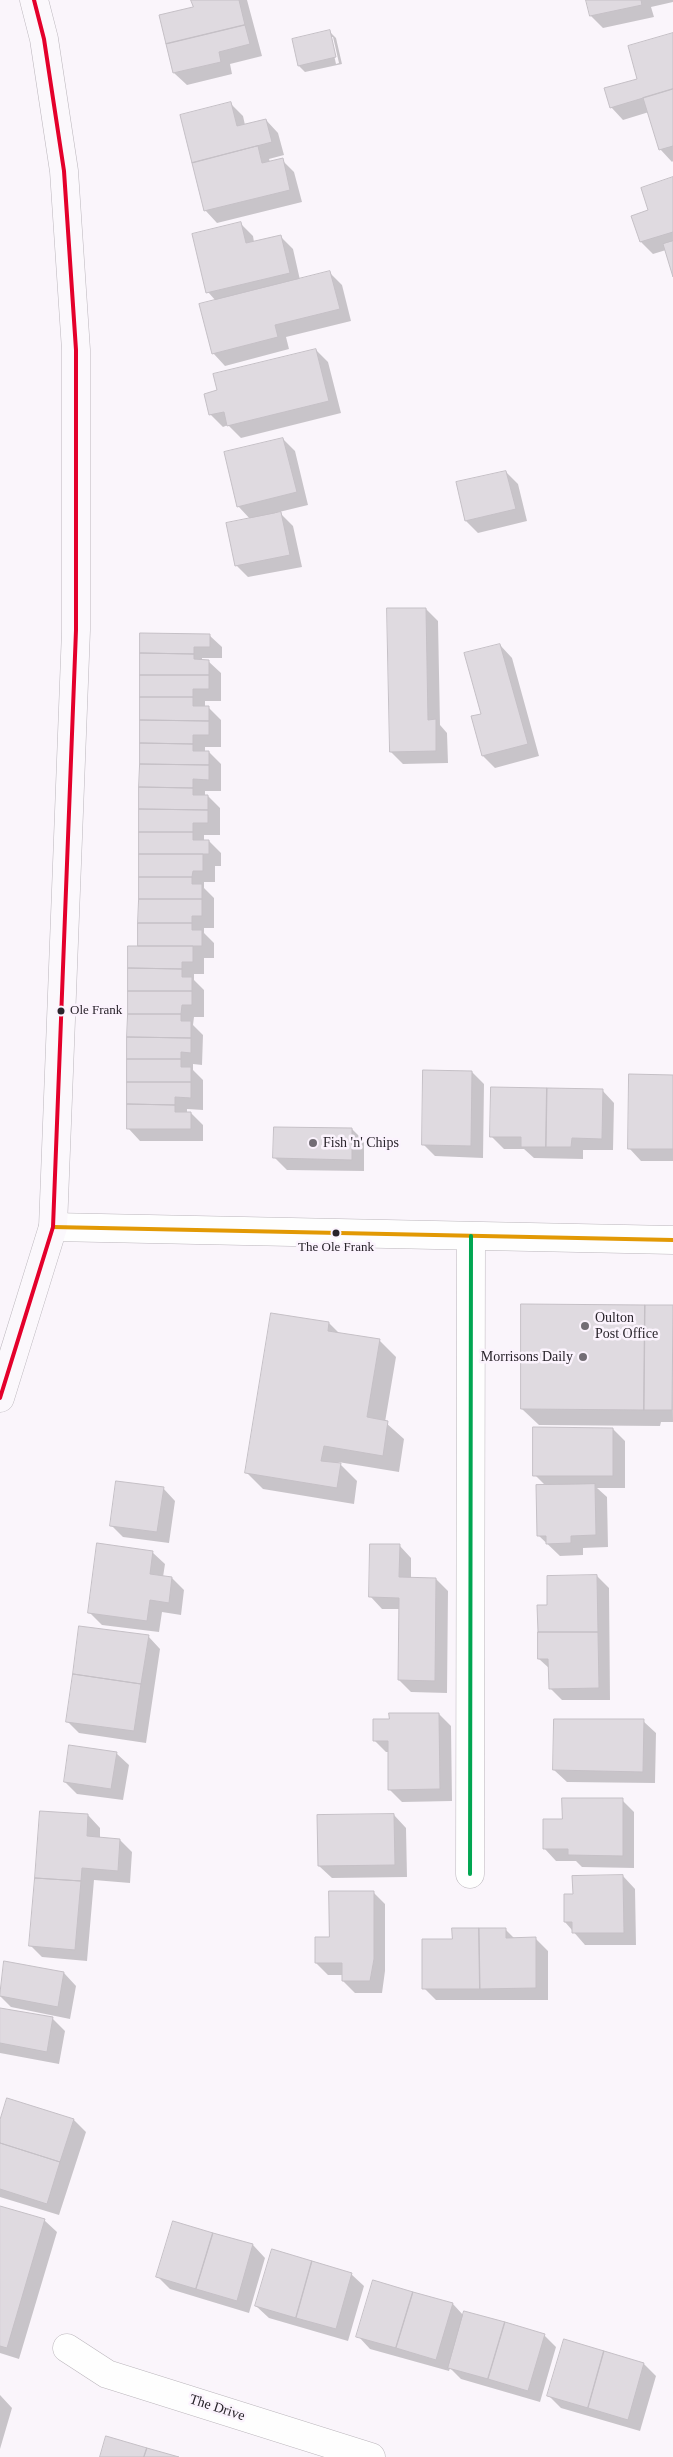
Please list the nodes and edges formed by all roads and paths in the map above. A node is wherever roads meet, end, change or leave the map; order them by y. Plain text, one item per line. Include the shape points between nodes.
1 (34, 0) edge
2 (52, 1227) junction
3 (471, 1236) junction
4 (673, 1240) edge
5 (0, 1398) edge
6 (470, 1874) dead end
7 (67, 2348) dead end
8 (371, 2457) edge

1 - 2 main road via 44,39 64,171 76,350 76,630
2 - 3 street
2 - 5 main road
3 - 4 street
3 - 6 street
7 - 8 street, The Drive via 107,2374

